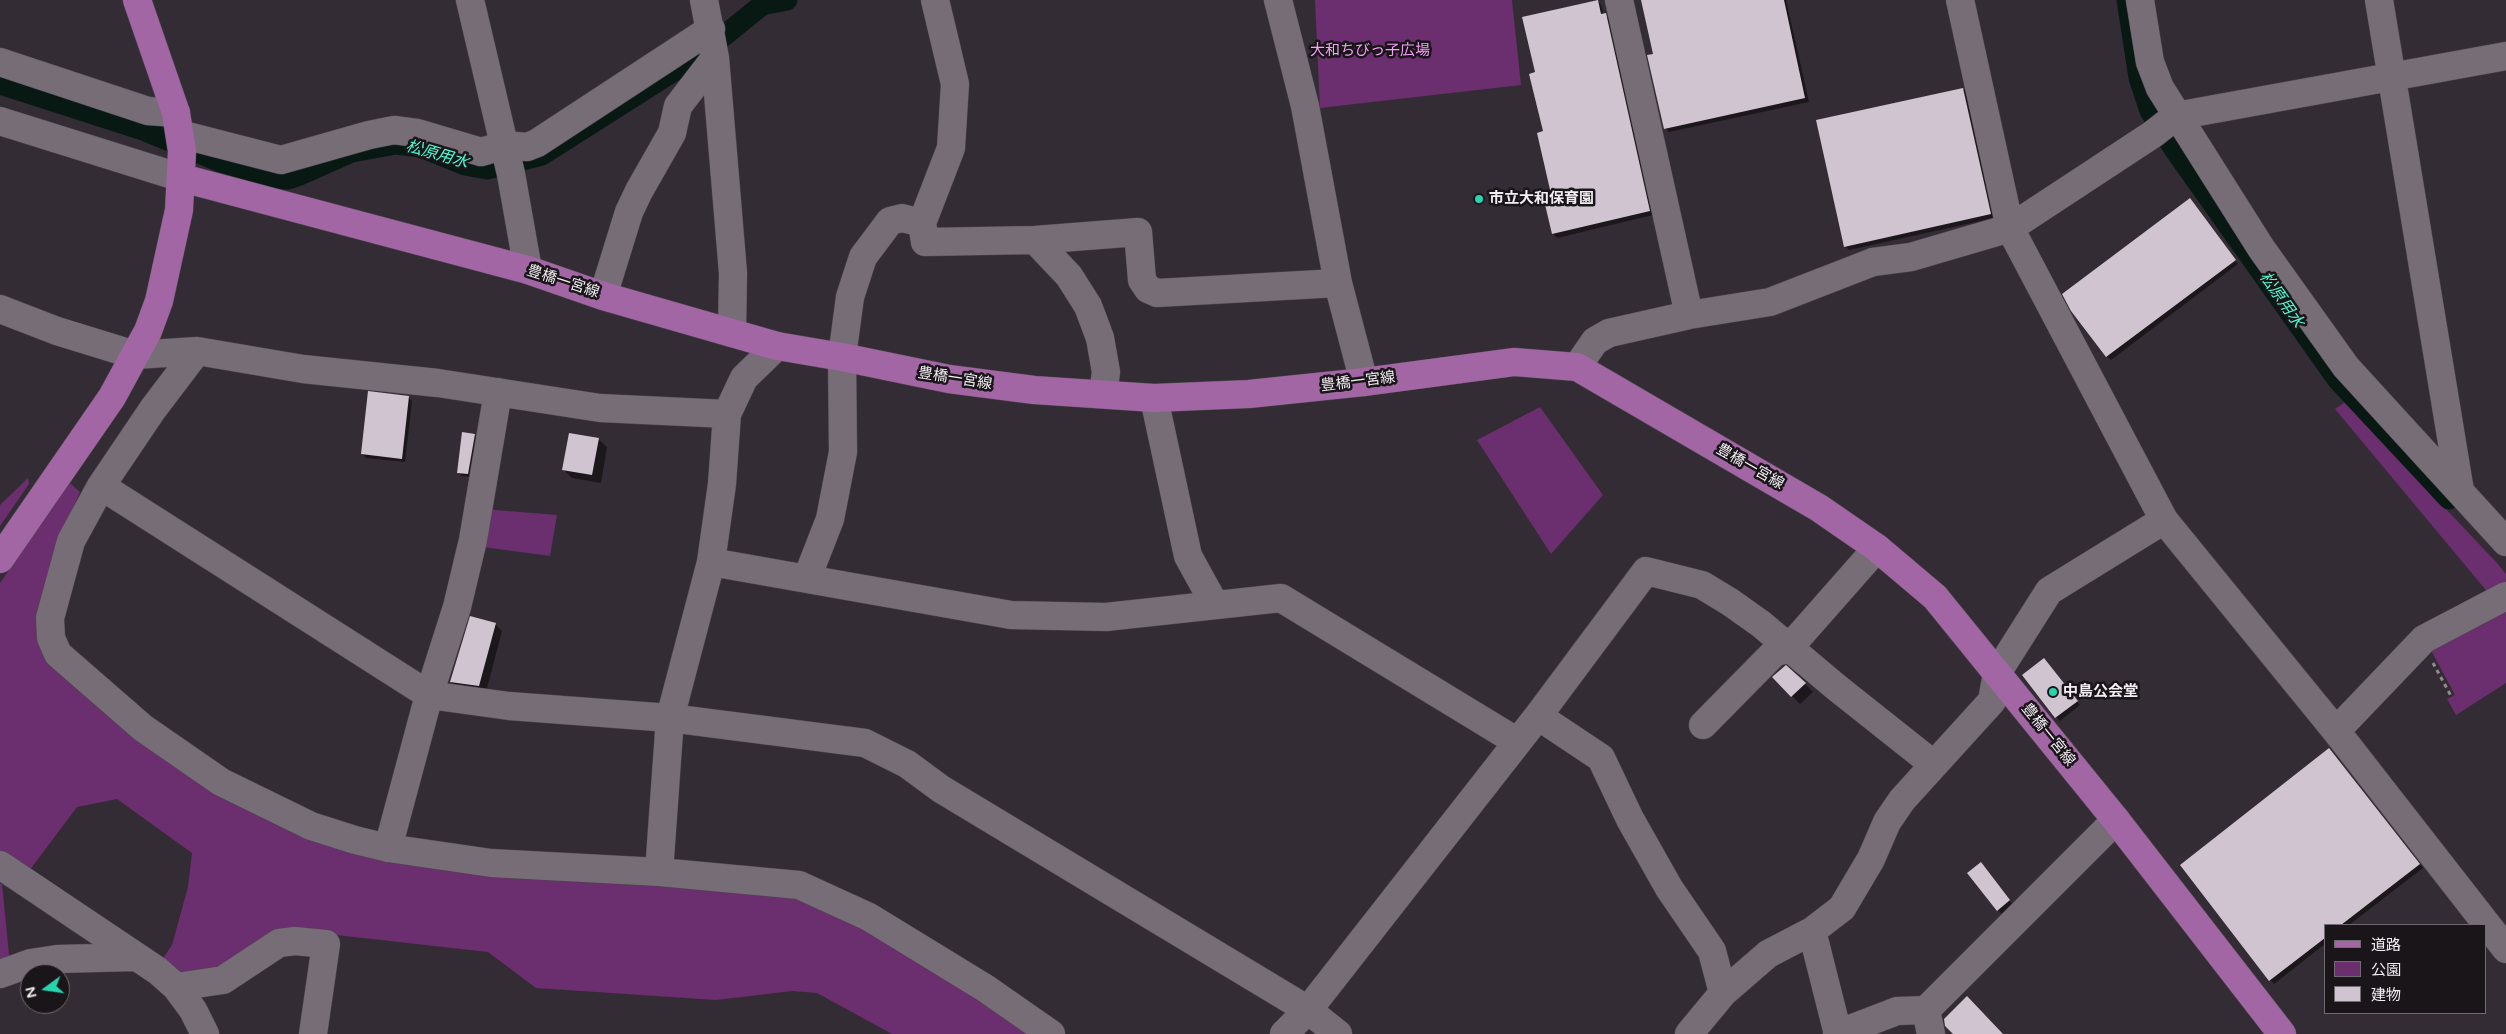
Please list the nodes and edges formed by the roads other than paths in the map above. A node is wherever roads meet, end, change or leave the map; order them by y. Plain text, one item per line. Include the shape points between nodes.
1 (136, 0) edge
2 (470, 0) edge
3 (704, 0) edge
4 (935, 0) edge
5 (1278, 0) edge
6 (1619, 0) edge
7 (1960, 0) edge
8 (2140, 0) edge
9 (2379, 0) edge
10 (713, 43) junction
11 (2506, 56) edge
12 (0, 62) edge
13 (2392, 76) junction
14 (2176, 116) junction
15 (0, 122) edge
16 (179, 133) junction
17 (508, 158) junction
18 (182, 178) junction
19 (922, 223) junction
20 (2010, 228) junction
21 (1035, 240) junction
22 (528, 270) junction
23 (1338, 283) junction
24 (603, 296) junction
25 (0, 309) edge
26 (1689, 315) junction
27 (732, 333) junction
28 (777, 346) junction
29 (197, 351) junction
30 (135, 355) junction
31 (842, 356) junction
32 (1577, 366) junction
33 (1364, 382) junction
34 (498, 392) junction
35 (1103, 394) junction
36 (1154, 398) junction
37 (727, 414) junction
38 (101, 486) junction
39 (2460, 491) junction
40 (2164, 520) junction
41 (2506, 542) edge
42 (1877, 548) junction
43 (0, 559) edge
44 (712, 562) junction
45 (807, 578) junction
46 (2506, 596) edge
47 (1215, 605) junction
48 (1788, 649) junction
49 (1997, 673) junction
50 (429, 695) junction
51 (1538, 716) junction
52 (670, 718) junction
53 (1703, 725) dead end
54 (2336, 731) junction
55 (1516, 741) junction
56 (1933, 764) junction
57 (2116, 820) junction
58 (388, 848) junction
59 (0, 865) edge
60 (659, 872) junction
61 (1812, 931) junction
62 (2506, 949) edge
63 (137, 957) junction
64 (0, 974) edge
65 (176, 987) junction
66 (1723, 994) junction
67 (1308, 1010) junction
68 (1928, 1022) edge
69 (205, 1034) edge
70 (313, 1034) edge
71 (1051, 1034) edge
72 (1284, 1034) edge
73 (1338, 1034) edge
74 (1689, 1034) edge
75 (1838, 1034) edge
76 (2282, 1034) edge

1 - 16 main road
2 - 17 street
3 - 10 street
4 - 19 street via 955,84 951,148
5 - 23 street via 1305,106
6 - 26 street
7 - 20 street
8 - 14 street via 2150,62
9 - 13 street
10 - 17 street
10 - 24 street via 678,106 672,133 629,212
10 - 27 street via 732,273
11 - 13 street
12 - 16 street via 148,111
13 - 14 street
13 - 39 street
14 - 20 street
14 - 39 street via 2261,248 2346,367
15 - 18 street
16 - 17 street via 281,160 394,130
16 - 18 main road
17 - 22 street
18 - 22 main road, 豊橋一宮線
18 - 30 main road via 179,210 159,301
19 - 21 street via 925,242
19 - 31 street via 902,218 890,221 864,258 850,297
20 - 26 street via 1911,257 1873,262 1770,302
20 - 40 street
21 - 23 street via 1138,232 1142,280 1148,289 1157,293
21 - 35 street via 1070,276 1088,306 1100,338 1106,372
22 - 24 main road, 豊橋一宮線
23 - 33 street
24 - 27 main road, 豊橋一宮線
25 - 30 street
26 - 32 street via 1609,333 1595,341
27 - 28 main road, 豊橋一宮線
28 - 31 main road, 豊橋一宮線
28 - 37 street via 744,378
29 - 30 street
29 - 34 street via 303,369
29 - 38 street
30 - 43 main road via 112,397
31 - 35 main road, 豊橋一宮線 via 949,380
31 - 45 street via 843,452 830,519
32 - 33 main road, 豊橋一宮線 via 1514,362
32 - 42 main road, 豊橋一宮線 via 1819,508
33 - 36 main road, 豊橋一宮線 via 1249,394
34 - 37 street via 600,408
34 - 50 street via 473,540 457,607
35 - 36 main road, 豊橋一宮線
36 - 47 street via 1188,556
37 - 44 street
38 - 50 street
38 - 58 street via 71,541 50,618 51,638 58,654 143,728 221,782 311,826
39 - 41 street
40 - 49 street via 2049,591
40 - 54 street
42 - 48 street
42 - 49 main road, 豊橋一宮線 via 1935,597
44 - 45 street
44 - 52 street
45 - 47 street via 1011,615 1106,618
46 - 54 street via 2421,642
47 - 55 street via 1281,598
48 - 51 street via 1762,624 1702,585 1646,571
48 - 53 street via 1775,652
48 - 56 street
49 - 56 street via 1992,701
49 - 57 main road, 豊橋一宮線
50 - 52 street via 509,706
50 - 58 street
51 - 55 street
51 - 66 street via 1601,758 1630,819 1669,888 1712,951
52 - 60 street
52 - 67 street via 865,743 907,764 941,789
54 - 62 street
55 - 67 street
56 - 61 street via 1887,822 1864,872 1842,908
57 - 68 street
57 - 76 main road, 豊橋一宮線
58 - 60 street via 491,863
59 - 63 street
60 - 71 street via 799,885 869,917 985,988
61 - 66 street via 1768,954
61 - 75 street
63 - 64 street via 56,959 31,963
63 - 65 street
65 - 69 street
65 - 70 street via 222,980 279,943 326,944
66 - 74 street
67 - 72 street
67 - 73 street
68 - 75 street via 1897,1011

